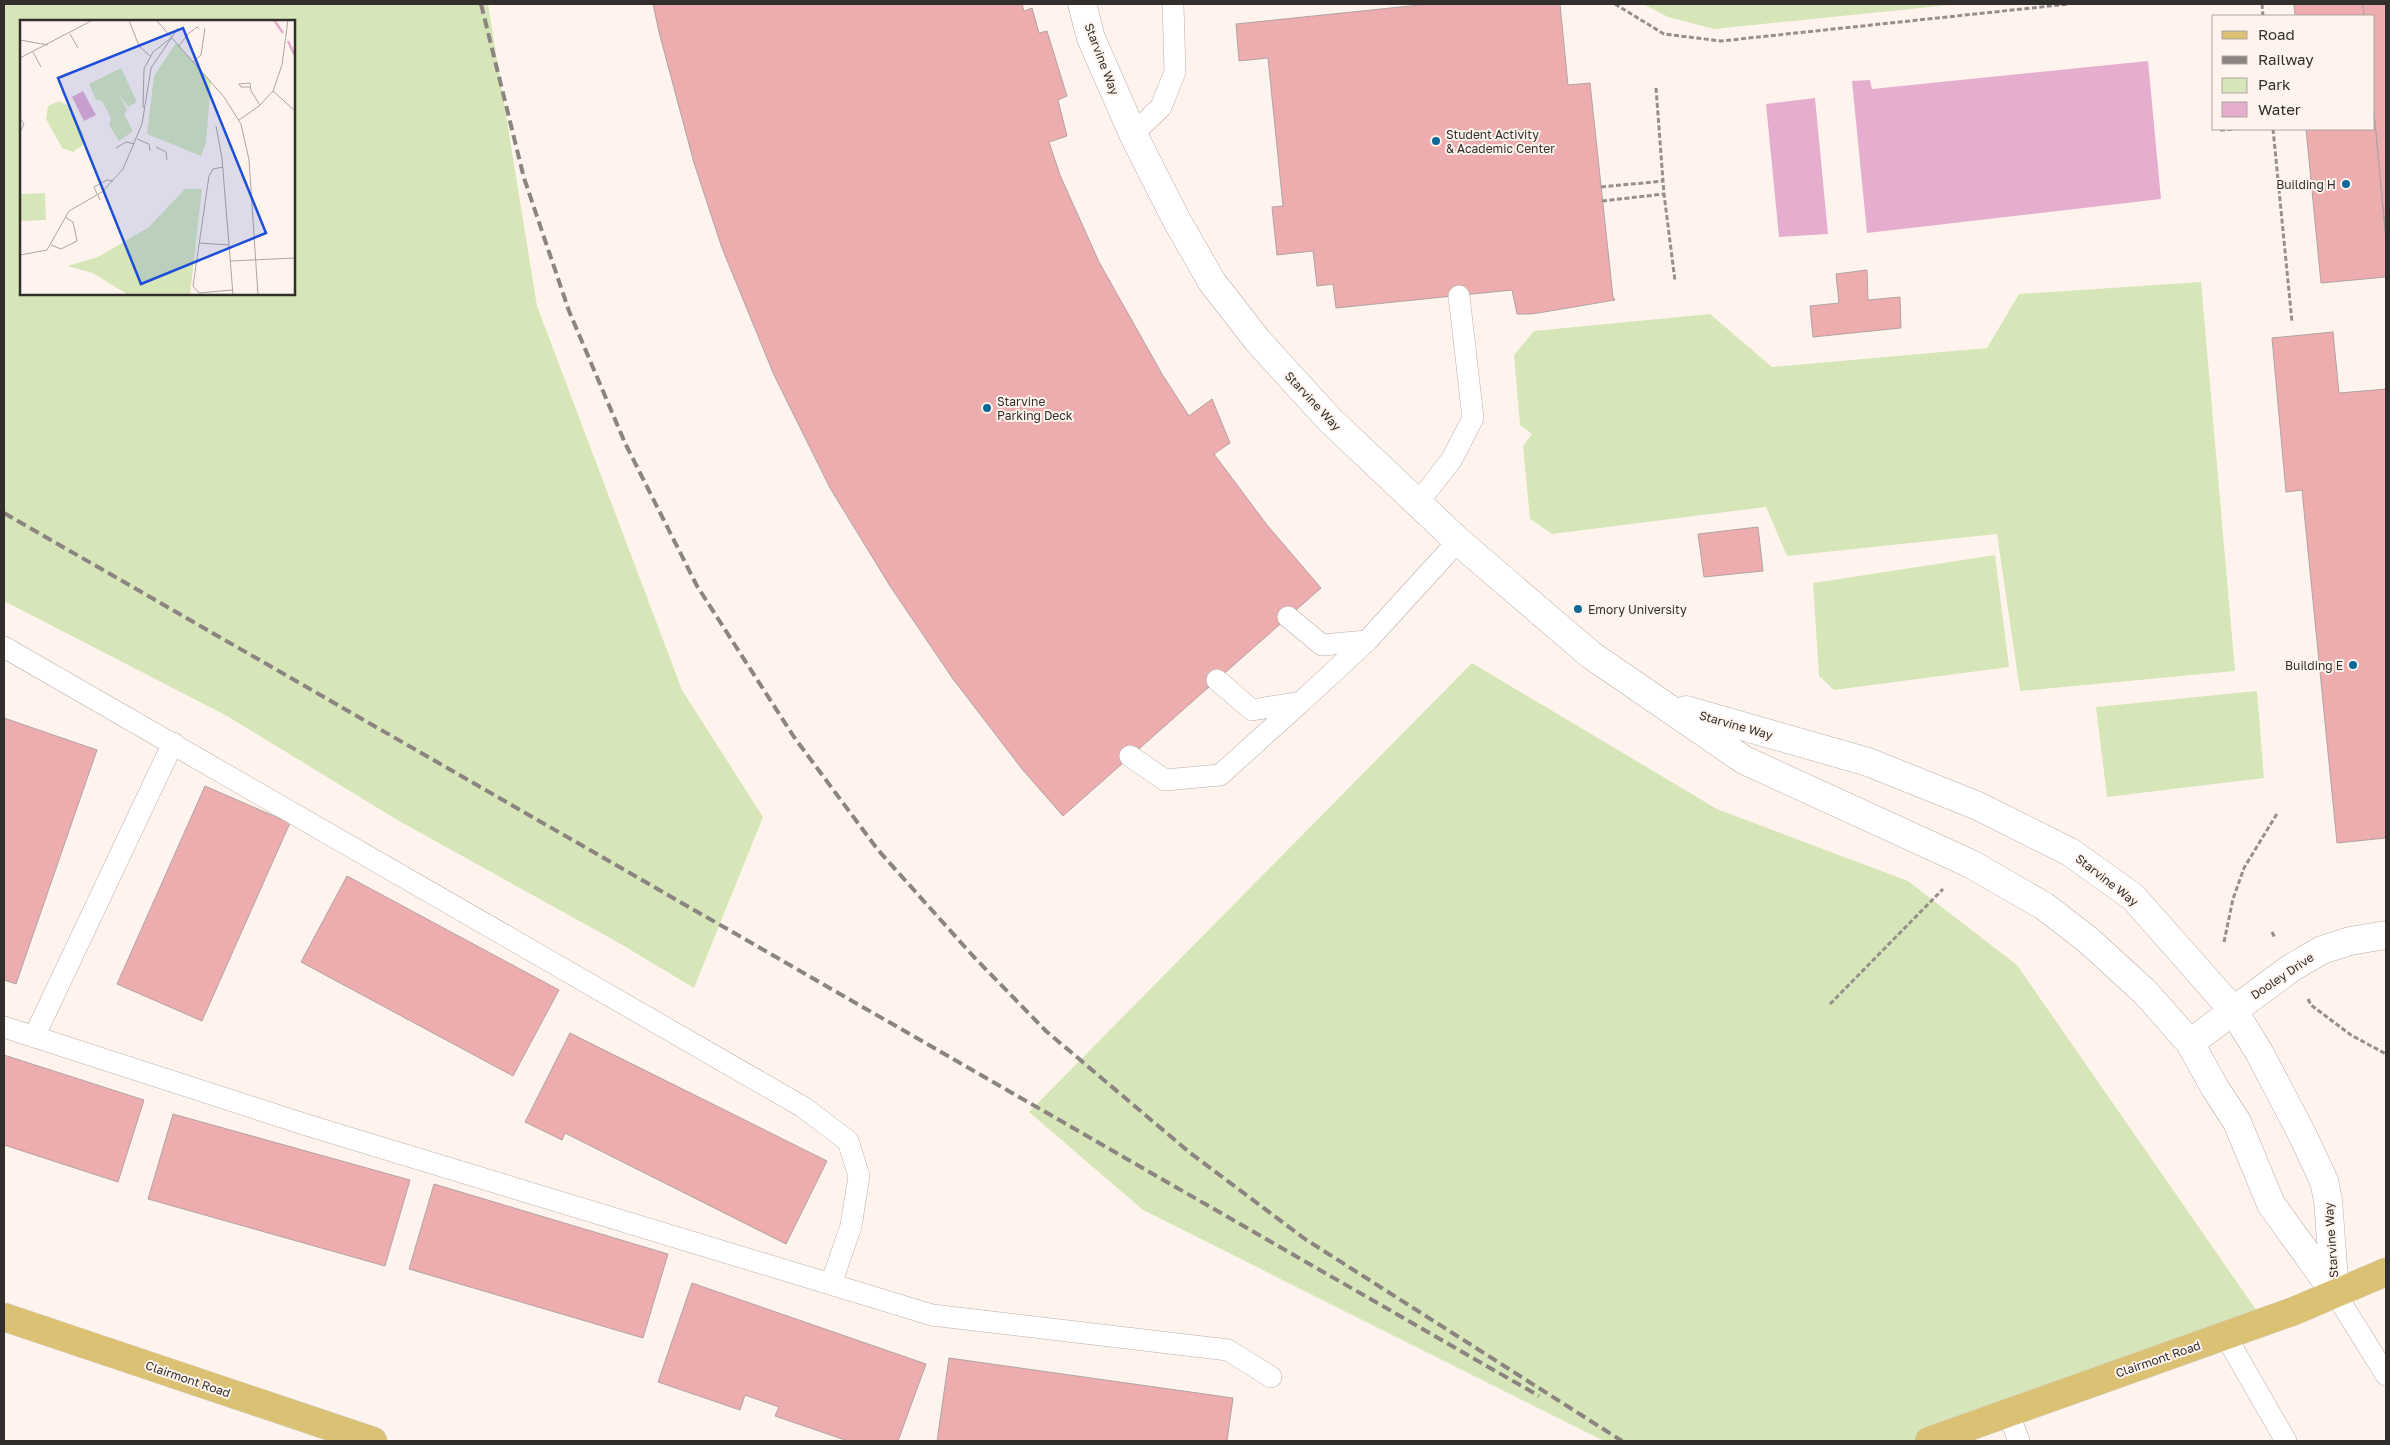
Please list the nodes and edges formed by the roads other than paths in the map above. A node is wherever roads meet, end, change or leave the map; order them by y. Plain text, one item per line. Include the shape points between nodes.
1 (1082, 4) edge
2 (1174, 4) edge
3 (1133, 134) junction
4 (1459, 296) dead end
5 (1417, 504) junction
6 (1458, 541) junction
7 (1288, 617) dead end
8 (1367, 640) junction
9 (4, 647) edge
10 (1217, 680) dead end
11 (1301, 702) junction
12 (1663, 704) junction
13 (173, 743) junction
14 (1130, 756) dead end
15 (2386, 935) edge
16 (2233, 1010) junction
17 (4, 1027) edge
18 (34, 1037) junction
19 (2190, 1043) junction
20 (2386, 1272) edge
21 (831, 1284) junction
22 (2335, 1293) junction
23 (4, 1317) edge
24 (2225, 1336) junction
25 (2386, 1375) edge
26 (1271, 1377) dead end
27 (2008, 1412) junction
28 (373, 1441) edge
29 (1929, 1441) edge
30 (2019, 1441) edge
31 (2286, 1441) edge

1 - 3 street, Starvine Way via 1092,38
2 - 3 lane via 1175,72 1160,107
3 - 5 street, Starvine Way via 1212,282 1258,341 1330,420
4 - 5 lane via 1473,418 1452,459
5 - 6 street, Starvine Way
6 - 8 lane
6 - 12 street, Starvine Way via 1591,655
7 - 8 lane via 1322,645
8 - 11 lane
9 - 13 lane
10 - 11 lane via 1252,710
11 - 14 lane via 1220,775 1165,780
12 - 16 street, Starvine Way via 1868,762 1978,806 2070,852 2133,898
12 - 19 street, Starvine Way via 1744,760 1971,864 2044,906 2127,976
13 - 18 lane
13 - 21 lane via 803,1107 848,1141 859,1176 851,1226
15 - 16 street, Dooley Drive via 2322,950
16 - 19 street, Dooley Drive
16 - 22 street, Starvine Way via 2260,1052 2324,1181
17 - 18 lane
18 - 21 lane via 310,1126
19 - 22 street, Starvine Way via 2237,1122 2271,1204
20 - 22 main road, Clairmont Road
21 - 26 lane via 932,1315 1228,1350
22 - 24 main road, Clairmont Road
22 - 25 lane
23 - 28 main road, Clairmont Road
24 - 27 main road, Clairmont Road
24 - 31 lane
27 - 29 main road, Clairmont Road
27 - 30 lane

